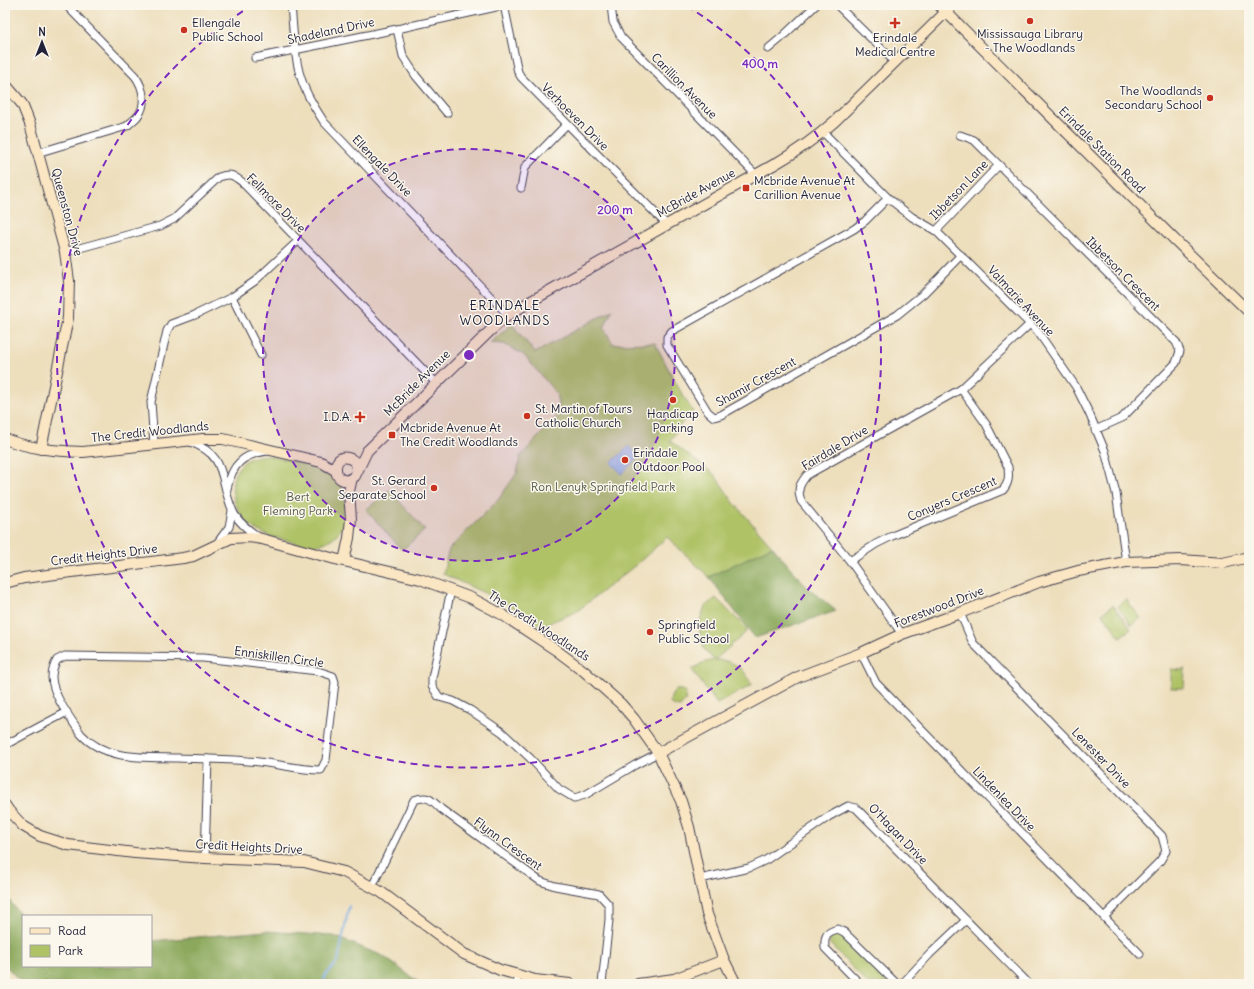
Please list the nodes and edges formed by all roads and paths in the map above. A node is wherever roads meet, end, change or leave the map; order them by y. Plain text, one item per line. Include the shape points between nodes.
1 (66, 5) edge
2 (291, 5) edge
3 (504, 5) edge
4 (611, 5) edge
5 (816, 5) edge
6 (836, 5) edge
7 (946, 7) edge
8 (397, 29) junction
9 (768, 49) dead end
10 (295, 50) junction
11 (255, 58) dead end
12 (895, 62) junction
13 (5, 84) edge
14 (447, 113) dead end
15 (566, 125) junction
16 (823, 132) junction
17 (960, 135) dead end
18 (37, 153) junction
19 (998, 165) junction
20 (756, 175) junction
21 (521, 188) dead end
22 (888, 198) junction
23 (667, 225) junction
24 (936, 231) junction
25 (298, 241) junction
26 (65, 252) junction
27 (961, 255) junction
28 (232, 298) junction
29 (1249, 312) edge
30 (508, 315) junction
31 (1030, 324) junction
32 (262, 355) dead end
33 (436, 383) junction
34 (961, 389) junction
35 (1095, 430) junction
36 (5, 439) edge
37 (188, 441) junction
38 (154, 444) junction
39 (41, 449) junction
40 (272, 451) junction
41 (367, 451) junction
42 (344, 459) junction
43 (321, 462) junction
44 (338, 474) junction
45 (354, 474) junction
46 (226, 491) junction
47 (349, 491) junction
48 (232, 510) junction
49 (262, 539) junction
50 (216, 545) junction
51 (1249, 555) edge
52 (344, 560) junction
53 (850, 561) junction
54 (1126, 562) junction
55 (5, 584) edge
56 (451, 590) junction
57 (960, 613) junction
58 (902, 634) junction
59 (861, 653) junction
60 (67, 712) junction
61 (5, 745) edge
62 (658, 753) junction
63 (208, 759) junction
64 (5, 805) edge
65 (205, 858) junction
66 (700, 879) junction
67 (372, 887) junction
68 (1104, 917) junction
69 (966, 920) junction
70 (1140, 954) dead end
71 (724, 960) junction
72 (517, 980) edge
73 (570, 984) edge
74 (602, 984) edge
75 (638, 984) edge
76 (736, 984) edge
77 (860, 984) edge
78 (897, 984) edge
79 (902, 984) edge
80 (1029, 984) edge

1 - 18 street via 135,76 142,88 143,103 138,117 127,126
2 - 10 street, Ellengale Drive
3 - 8 street, Shadeland Drive
3 - 15 street, Verhoeven Drive via 518,72
4 - 20 street, Carillion Avenue via 613,22 621,37
5 - 9 street
6 - 12 street
7 - 12 street, McBride Avenue
7 - 29 street, Erindale Station Road
8 - 10 street, Shadeland Drive
8 - 14 street via 403,56
10 - 11 street, Shadeland Drive
10 - 30 street, Ellengale Drive via 300,77 311,102 324,122
12 - 16 street, McBride Avenue
13 - 18 street, Queenston Drive via 22,104 32,129
15 - 21 street via 525,167
15 - 23 street, Verhoeven Drive
16 - 20 street, McBride Avenue
16 - 22 street, Valmarie Avenue
17 - 19 street, Ibbetson Crescent via 974,140
18 - 26 street, Queenston Drive
19 - 24 street, Ibbetson Lane
19 - 35 street, Ibbetson Crescent via 1176,342 1180,351 1176,363 1122,418
20 - 23 street, McBride Avenue
22 - 24 street, Valmarie Avenue via 912,217
22 - 27 street, Shamir Crescent via 854,229 667,336 667,345 708,412 714,417 897,315 923,294
23 - 30 street, McBride Avenue
24 - 27 street, Valmarie Avenue
25 - 26 street, Fellmore Drive via 242,182 232,175 225,175 219,177 174,219 160,226
25 - 28 street via 256,281
25 - 33 street, Fellmore Drive
26 - 39 street, Queenston Drive via 69,281 68,318
27 - 31 street, Valmarie Avenue
28 - 32 street
28 - 38 street via 171,324 151,402
30 - 33 street, McBride Avenue
31 - 34 street, Fairdale Drive
31 - 35 street, Valmarie Avenue via 1076,388
33 - 41 street, McBride Avenue
34 - 53 street, Fairdale Drive via 808,476 801,483 798,492 801,501
34 - 53 street, Conyers Crescent via 986,424 1008,467 1008,484 1002,490 876,544
35 - 54 street, Valmarie Avenue via 1105,451 1116,493
36 - 39 street, The Credit Woodlands
37 - 38 street, The Credit Woodlands
37 - 40 street, The Credit Woodlands via 203,438 223,439
37 - 46 street via 204,448 216,459 220,465
38 - 39 street, The Credit Woodlands via 83,452
40 - 43 street, The Credit Woodlands
40 - 46 street via 253,454 239,461
41 - 42 street, McBride Avenue
41 - 45 street, McBride Avenue
42 - 43 street, The Credit Woodlands
42 - 44 street via 337,463
42 - 45 street via 355,462
43 - 44 street, The Credit Woodlands
44 - 45 street via 345,480
44 - 47 street, The Credit Woodlands
45 - 47 street, The Credit Woodlands
46 - 48 street
47 - 52 street, The Credit Woodlands via 351,519
48 - 49 street
48 - 50 street via 229,527
49 - 50 street, Credit Heights Drive via 235,537
49 - 52 street, Credit Heights Drive
50 - 55 street, Credit Heights Drive via 183,558 24,578
51 - 54 street, Forestwood Drive via 1223,563 1181,560
52 - 56 street, The Credit Woodlands via 403,574
53 - 58 street, Fairdale Drive
54 - 57 street, Forestwood Drive via 1039,582
56 - 62 street, The Credit Woodlands via 503,615 584,671 621,704
56 - 62 street via 432,678 432,686 439,697 470,710 502,732 558,789 574,798 585,795
57 - 58 street, Forestwood Drive
57 - 68 street, Lenester Drive via 973,643 1162,836 1166,851 1160,861
58 - 59 street, Forestwood Drive
59 - 62 street, Forestwood Drive via 798,677
59 - 68 street, Lindenlea Drive via 876,683
60 - 61 street
60 - 63 street, Enniskillen Circle via 86,740 110,752 144,758
60 - 63 street, Enniskillen Circle via 55,690 52,678 57,660 65,656 203,658 318,671 333,676 335,682 326,760 321,770 305,770 250,761
62 - 66 street, The Credit Woodlands via 681,801
63 - 65 street
64 - 65 street, Credit Heights Drive via 23,826 40,836 68,845
65 - 67 street, Credit Heights Drive via 304,862 344,872
66 - 69 street, O'Hagan Drive via 749,868 766,860 848,806 856,808
66 - 71 street, The Credit Woodlands via 707,914
67 - 72 street, Credit Heights Drive via 464,954
67 - 74 street, Flynn Crescent via 414,800 421,797 431,798 441,809 540,881 599,894 609,905
68 - 70 street, Lindenlea Drive
69 - 79 street
69 - 80 street, O'Hagan Drive
71 - 75 street via 674,979
71 - 76 street, The Credit Woodlands
72 - 73 street, Credit Heights Drive
77 - 78 street via 825,948 825,936 830,931 838,929 844,932

